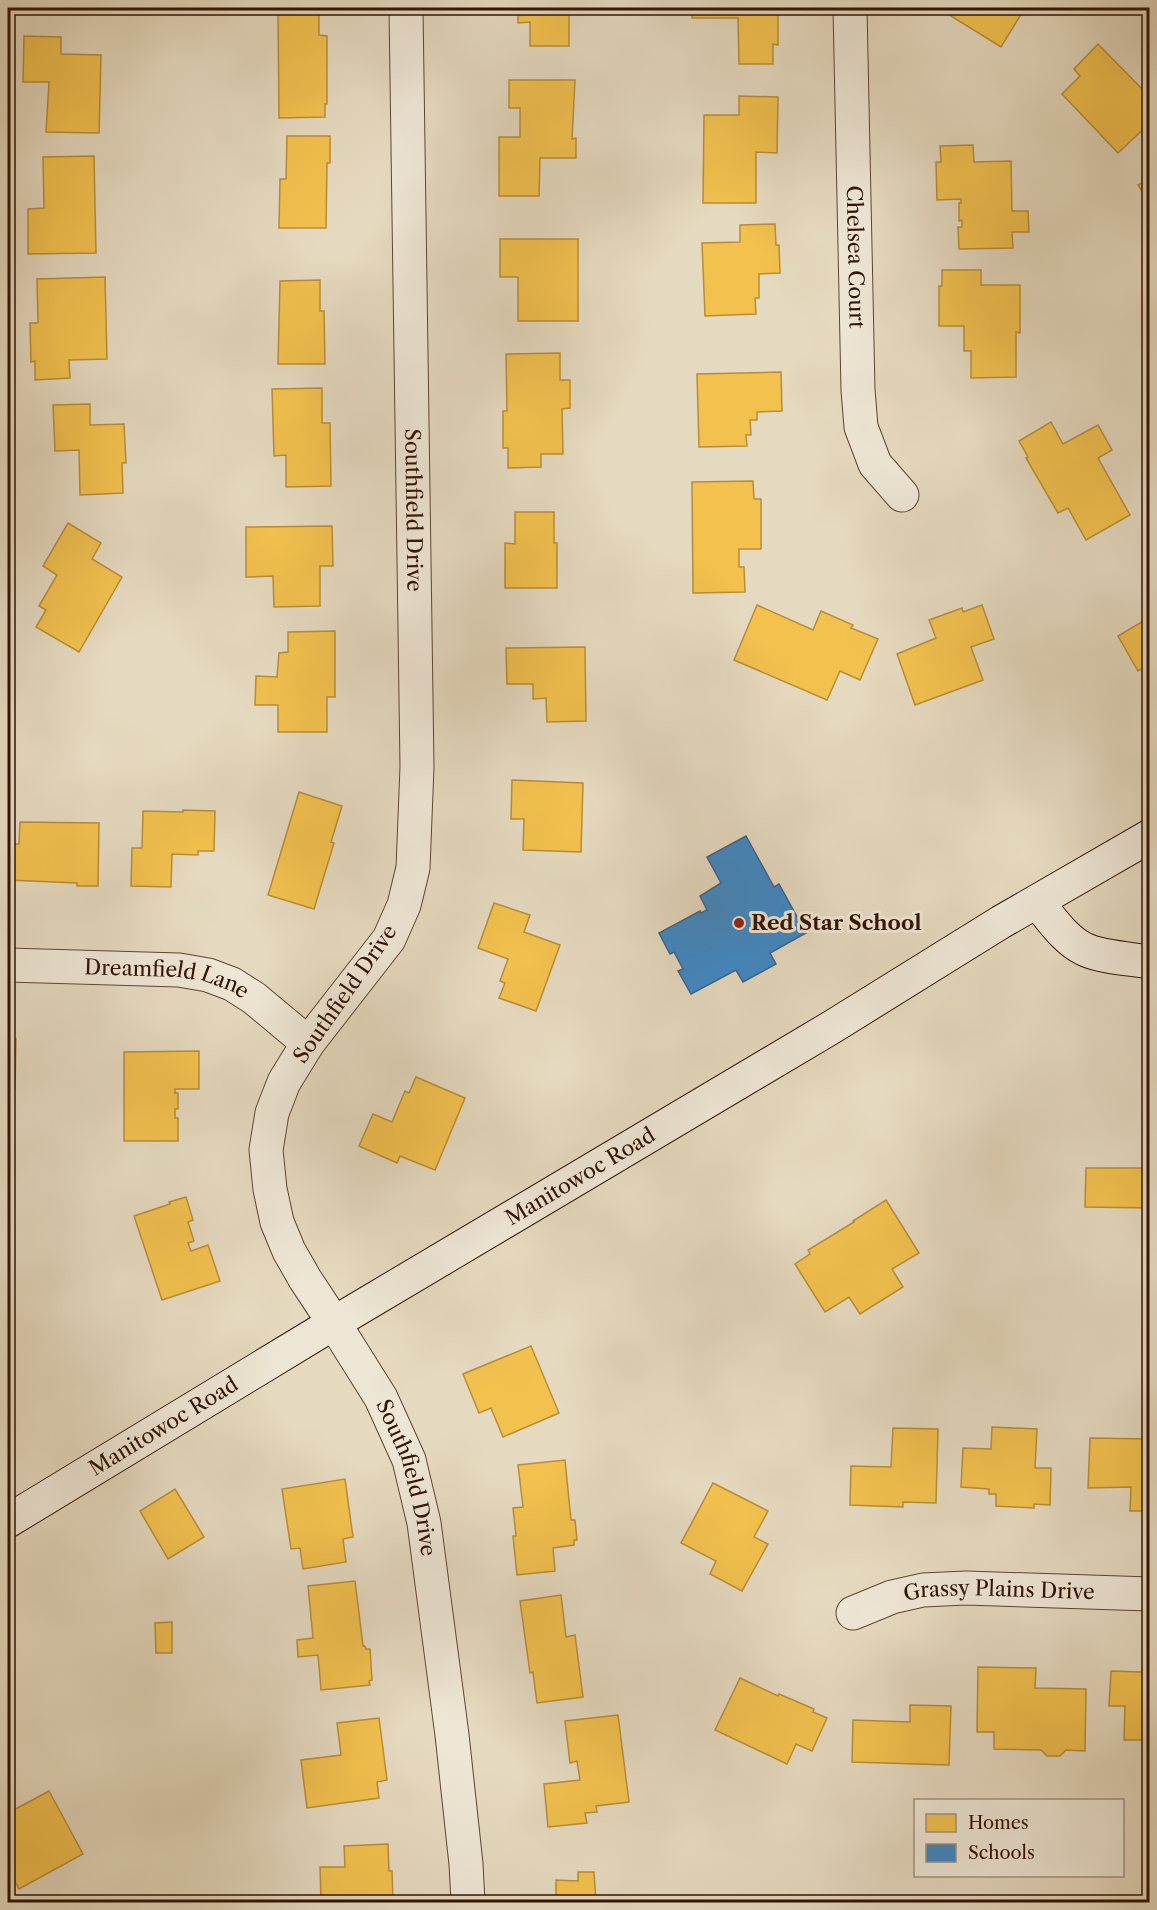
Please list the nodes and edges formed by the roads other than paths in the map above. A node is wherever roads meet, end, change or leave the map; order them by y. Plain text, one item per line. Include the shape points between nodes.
1 (406, 8) edge
2 (849, 8) edge
3 (902, 495) dead end
4 (1149, 836) edge
5 (1037, 902) junction
6 (1149, 962) edge
7 (8, 965) edge
8 (308, 1043) junction
9 (334, 1323) junction
10 (8, 1521) edge
11 (1149, 1594) edge
12 (853, 1613) dead end
13 (468, 1902) edge

1 - 8 street, Southfield Drive via 417,766 412,867 404,905 389,939
2 - 3 street, Chelsea Court via 861,427 875,464
4 - 5 street, Manitowoc Road
5 - 6 street via 1061,932 1084,949
5 - 9 street, Manitowoc Road
7 - 8 street, Dreamfield Lane via 179,970 208,975 254,998
8 - 9 street, Southfield Drive via 284,1082 272,1113 266,1150 277,1222 289,1251
9 - 10 street, Manitowoc Road
9 - 13 street, Southfield Drive via 381,1398 410,1460 424,1523 453,1735
11 - 12 street, Grassy Plains Drive via 923,1590 892,1597

